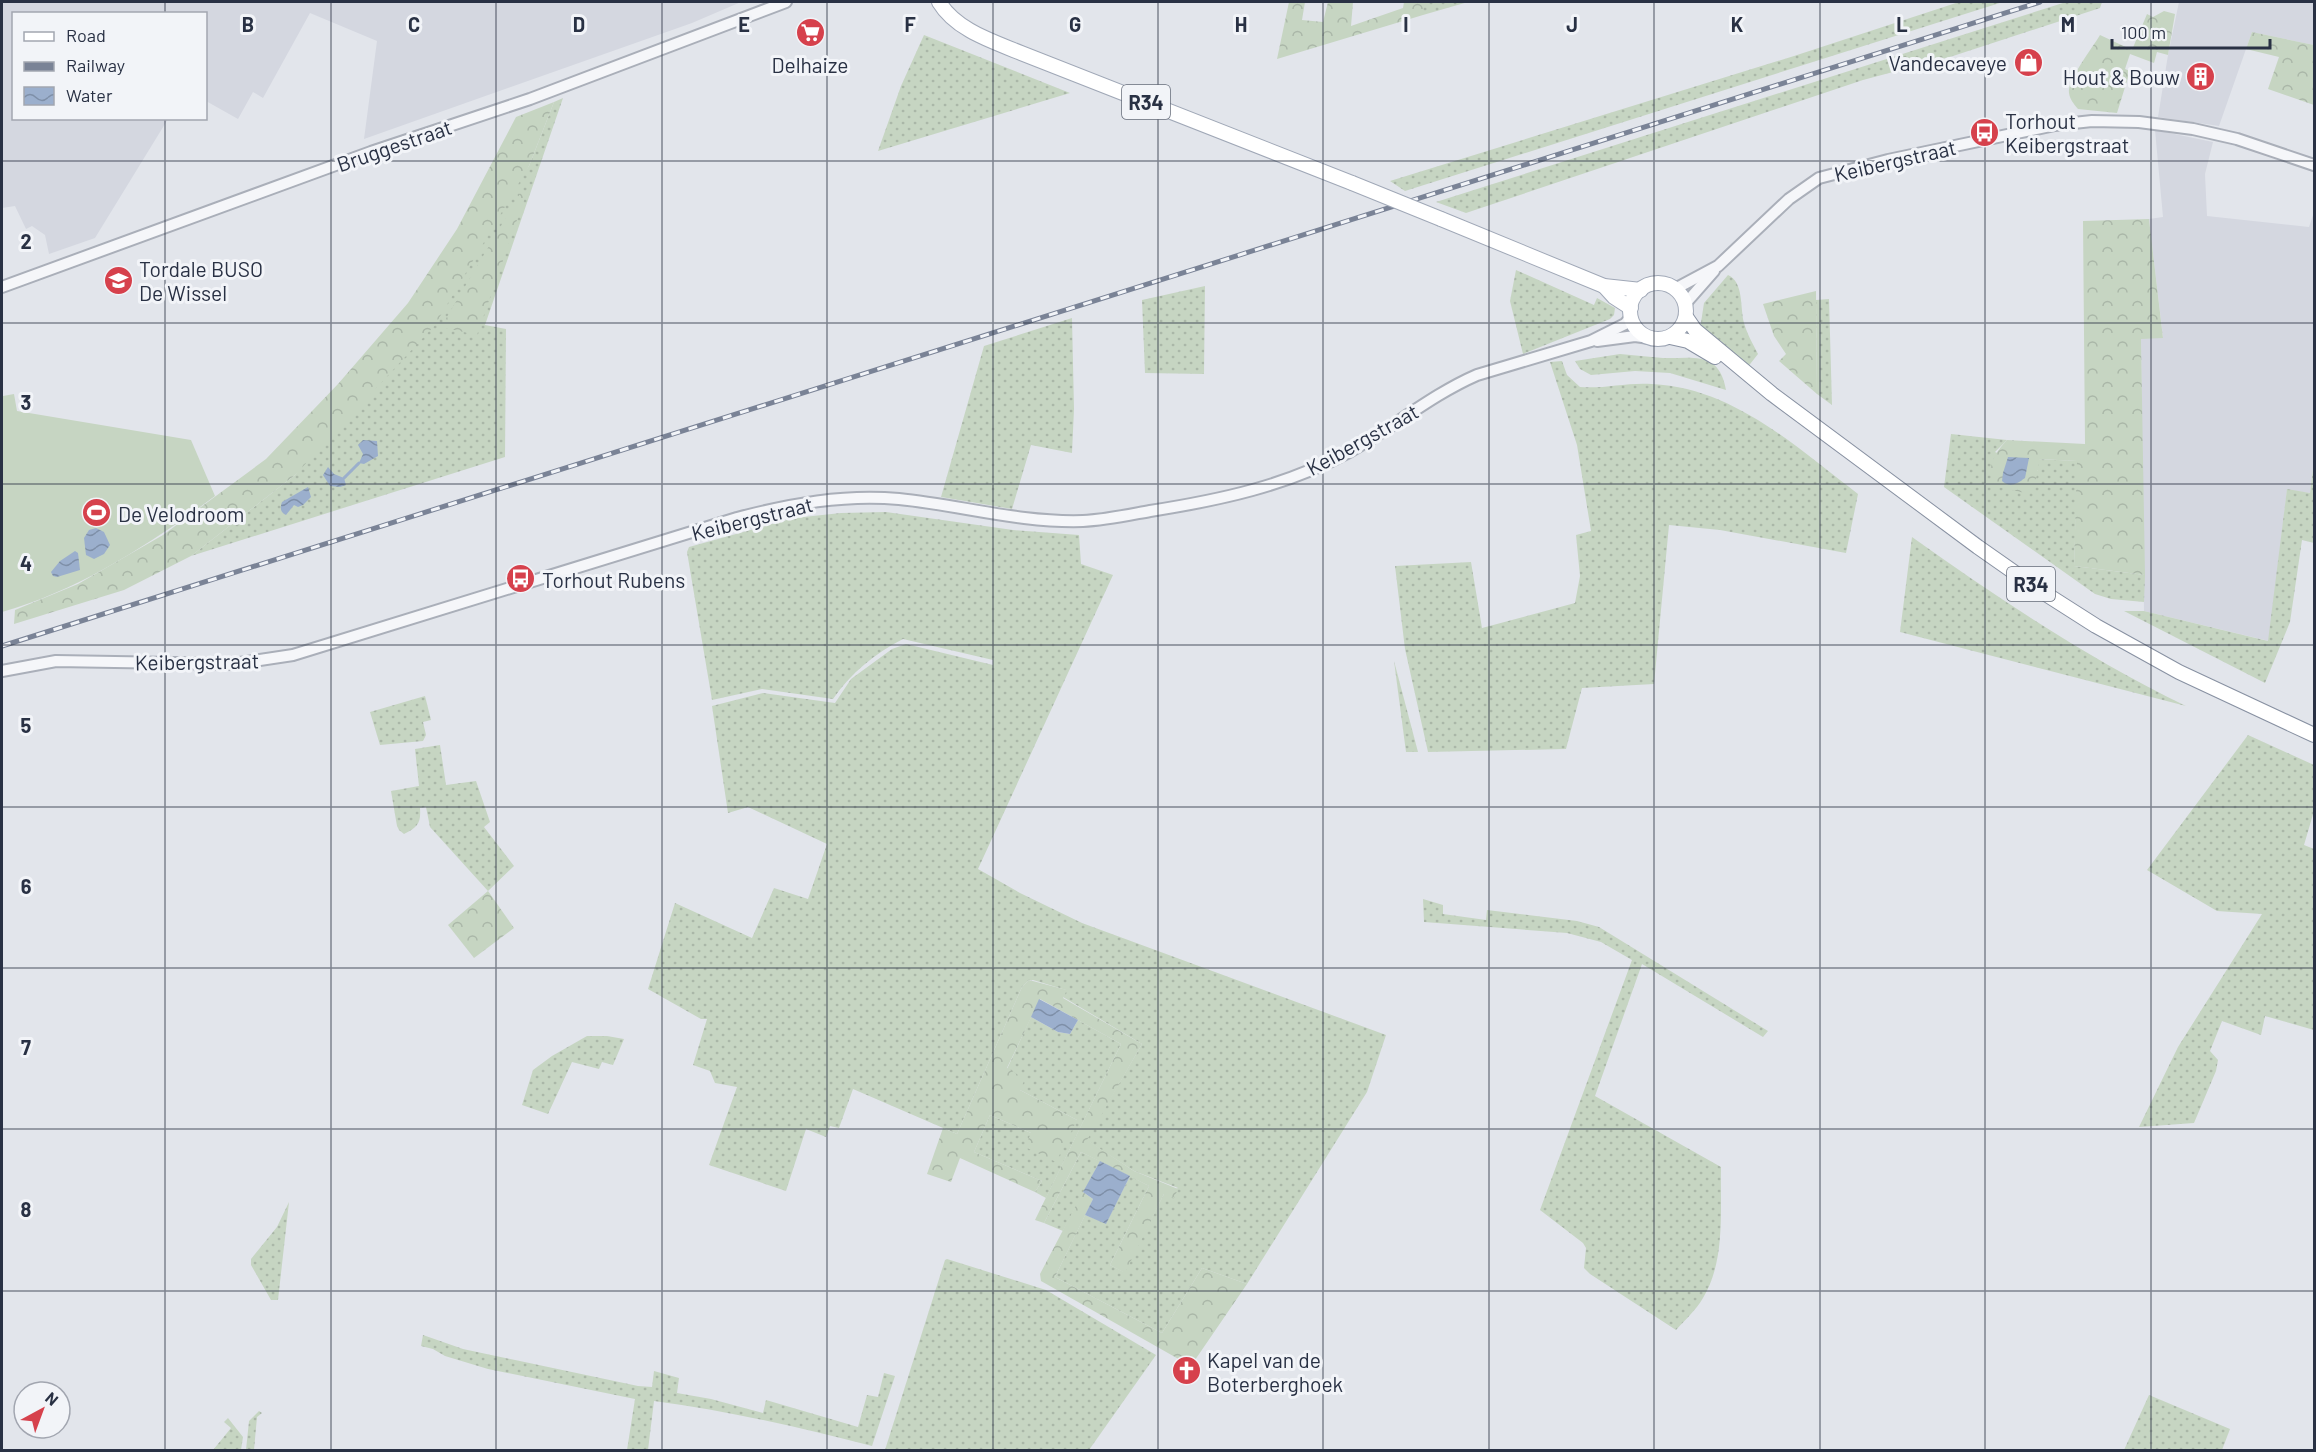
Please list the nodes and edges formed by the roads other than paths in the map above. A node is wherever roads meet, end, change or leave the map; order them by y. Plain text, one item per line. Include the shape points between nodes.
1 (759, 2) edge
2 (786, 2) edge
3 (930, 2) edge
4 (942, 6) edge
5 (750, 16) junction
6 (2314, 165) edge
7 (1718, 266) junction
8 (1604, 286) junction
9 (2, 287) edge
10 (1675, 289) junction
11 (1641, 290) junction
12 (1686, 310) junction
13 (1631, 312) junction
14 (1670, 337) junction
15 (1649, 338) junction
16 (1590, 341) junction
17 (1772, 394) junction
18 (2, 670) edge
19 (2314, 735) edge

1 - 5 street
2 - 5 street, Bruggestraat
3 - 4 main road, R34
4 - 8 main road, R34, bridge via 975,33 1021,54
5 - 9 street, Bruggestraat via 530,99 371,152
6 - 7 street, Keibergstraat via 2193,129 2139,122 2055,125 1819,178 1789,199
7 - 10 street, Keibergstraat
7 - 12 street, Keibergstraat
8 - 11 main road, R34
8 - 13 main road, R34
10 - 11 main road via 1658,284
10 - 12 main road
11 - 13 main road via 1634,298
12 - 14 main road via 1683,325
12 - 17 main road, R34 via 1695,330
13 - 15 main road via 1634,326
13 - 16 street, Keibergstraat via 1625,324
14 - 15 main road
14 - 17 main road, R34 via 1688,341
15 - 16 street, Keibergstraat
16 - 18 street, Keibergstraat via 1477,375 1322,465 1263,488 1209,502 1068,521 896,499 822,500 737,518 294,655 233,664 56,662
17 - 19 main road, R34 via 1978,548 2096,626 2179,672

